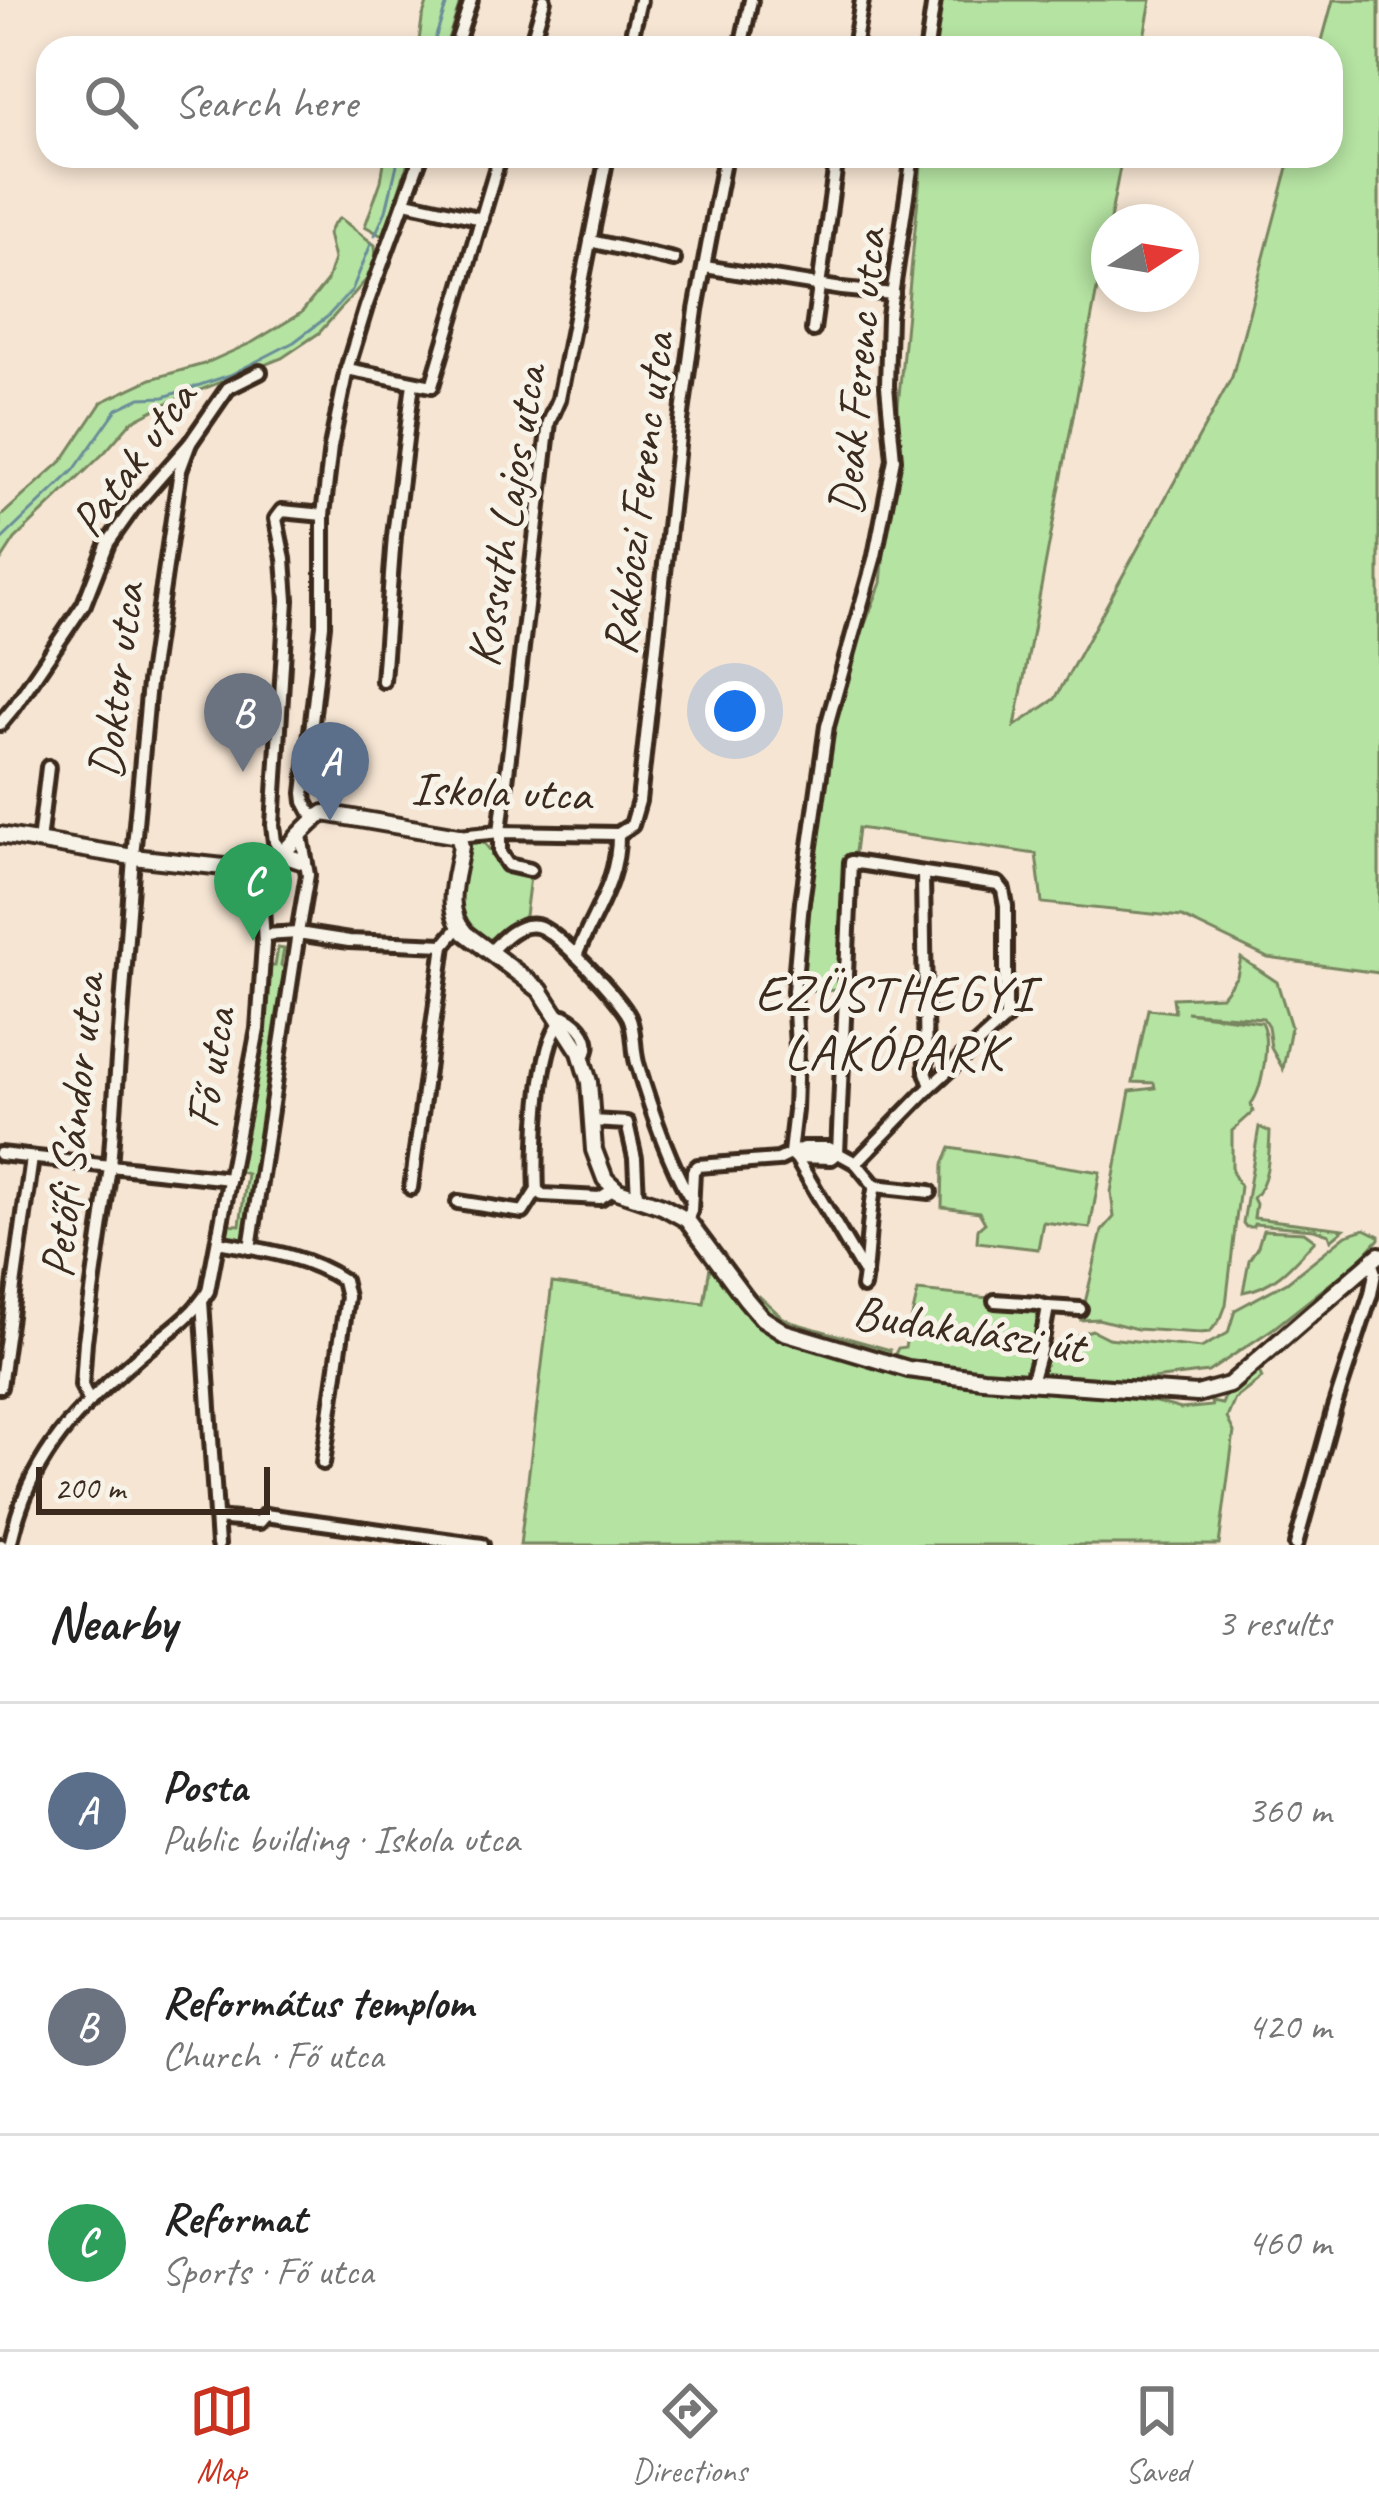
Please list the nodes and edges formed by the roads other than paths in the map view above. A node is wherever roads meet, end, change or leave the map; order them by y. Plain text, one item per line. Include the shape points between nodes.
1 (471, 0) edge
2 (544, 0) edge
3 (640, 0) edge
4 (751, 0) edge
5 (862, 0) edge
6 (934, 0) edge
7 (459, 36) edge
8 (534, 36) edge
9 (631, 36) edge
10 (744, 36) edge
11 (856, 36) edge
12 (929, 36) edge
13 (417, 168) edge
14 (497, 168) edge
15 (605, 168) edge
16 (723, 168) edge
17 (835, 168) edge
18 (911, 168) edge
19 (406, 202) junction
20 (482, 219) junction
21 (590, 241) junction
22 (674, 260) dead end
23 (705, 267) junction
24 (820, 285) junction
25 (893, 294) junction
26 (814, 330) dead end
27 (347, 369) junction
28 (260, 372) dead end
29 (413, 383) junction
30 (190, 443) junction
31 (323, 515) junction
32 (383, 681) dead end
33 (0, 724) edge
34 (48, 767) dead end
35 (275, 802) junction
36 (304, 802) junction
37 (314, 819) junction
38 (500, 832) junction
39 (617, 834) junction
40 (0, 835) edge
41 (301, 836) junction
42 (458, 836) junction
43 (39, 842) junction
44 (283, 855) junction
45 (133, 857) junction
46 (304, 862) junction
47 (530, 870) dead end
48 (260, 872) junction
49 (923, 874) junction
50 (459, 927) junction
51 (298, 933) junction
52 (264, 934) junction
53 (444, 944) junction
54 (490, 952) junction
55 (576, 956) junction
56 (559, 1020) junction
57 (931, 1086) junction
58 (592, 1121) junction
59 (838, 1153) junction
60 (0, 1154) edge
61 (794, 1156) junction
62 (32, 1157) junction
63 (856, 1163) junction
64 (110, 1167) junction
65 (230, 1180) junction
66 (874, 1186) junction
67 (411, 1188) dead end
68 (614, 1189) junction
69 (537, 1190) junction
70 (930, 1192) dead end
71 (690, 1196) junction
72 (637, 1198) junction
73 (458, 1202) dead end
74 (688, 1220) junction
75 (218, 1242) junction
76 (250, 1248) junction
77 (1375, 1258) edge
78 (994, 1300) dead end
79 (202, 1301) junction
80 (1048, 1307) junction
81 (1080, 1309) dead end
82 (1030, 1383) junction
83 (0, 1388) edge
84 (88, 1399) junction
85 (323, 1463) dead end
86 (216, 1517) junction
87 (4, 1545) edge
88 (218, 1545) edge
89 (482, 1545) edge
90 (1296, 1545) edge

1 - 7 street
2 - 8 street
3 - 9 street
4 - 10 street
5 - 11 street
6 - 12 street
13 - 19 street
14 - 20 street
15 - 21 street, Kossuth Lajos utca
16 - 23 street, Rákóczi Ferenc utca
17 - 24 street
18 - 25 street, Deák Ferenc utca
19 - 20 street
19 - 27 street
20 - 29 street via 434,381
21 - 22 street
21 - 38 street, Kossuth Lajos utca via 549,422
23 - 24 street
23 - 39 street, Rákóczi Ferenc utca via 666,530 639,801 632,825
24 - 25 street
24 - 26 street
25 - 61 street, Deák Ferenc utca via 887,386 894,459 827,726 806,873 794,991
27 - 29 street
27 - 31 street
28 - 30 street, Patak utca via 228,388
29 - 32 street
30 - 33 street, Patak utca via 108,543 84,604
30 - 45 street, Doktor utca via 149,683
31 - 35 street via 283,511 276,519 287,600
31 - 36 street via 323,625
34 - 43 street
35 - 36 street
35 - 44 street
36 - 37 street
37 - 41 main road
37 - 42 main road, Iskola utca via 332,812
38 - 39 street, Iskola utca
38 - 42 street, Iskola utca
38 - 47 street via 508,866
39 - 55 street, Rákóczi Ferenc utca via 610,886
40 - 43 main road
41 - 44 main road
41 - 46 street, Fő utca
42 - 50 main road via 451,906
43 - 45 main road
44 - 46 main road
44 - 48 main road
45 - 48 main road
45 - 64 street, Petőfi Sándor utca
46 - 51 street, Fő utca
48 - 52 street, Fő utca
49 - 57 street
49 - 57 street via 998,884 1006,906 1006,1018
49 - 59 street via 851,862
50 - 53 street
50 - 54 main road
51 - 52 street
51 - 53 street
51 - 76 street, Fő utca
52 - 65 street, Fő utca via 256,1048
53 - 67 street
54 - 55 street via 532,925
54 - 56 main road via 540,989
55 - 71 street via 631,1021 637,1063
56 - 58 main road via 583,1058
56 - 69 street via 540,1097
57 - 63 street
58 - 68 main road via 600,1169
58 - 72 street via 627,1123
59 - 61 street
59 - 63 street
60 - 62 street
61 - 66 street via 864,1281
61 - 71 street via 698,1166
62 - 64 street
62 - 83 street
63 - 66 street
64 - 65 street
64 - 84 street, Petőfi Sándor utca via 86,1341
65 - 75 street, Fő utca
66 - 70 street
68 - 69 street via 600,1198
68 - 72 main road
69 - 73 street via 523,1212
71 - 74 street
72 - 74 main road
74 - 82 main road, Budakalászi út via 762,1318 784,1332 908,1369
75 - 76 street
75 - 79 street, Fő utca
76 - 85 street via 344,1280
77 - 82 main road, Budakalászi út via 1220,1390
77 - 90 street
78 - 80 street
79 - 84 street
79 - 86 street
80 - 81 street
80 - 82 street
84 - 87 street via 34,1474
86 - 88 street
86 - 89 street via 259,1522 265,1515

